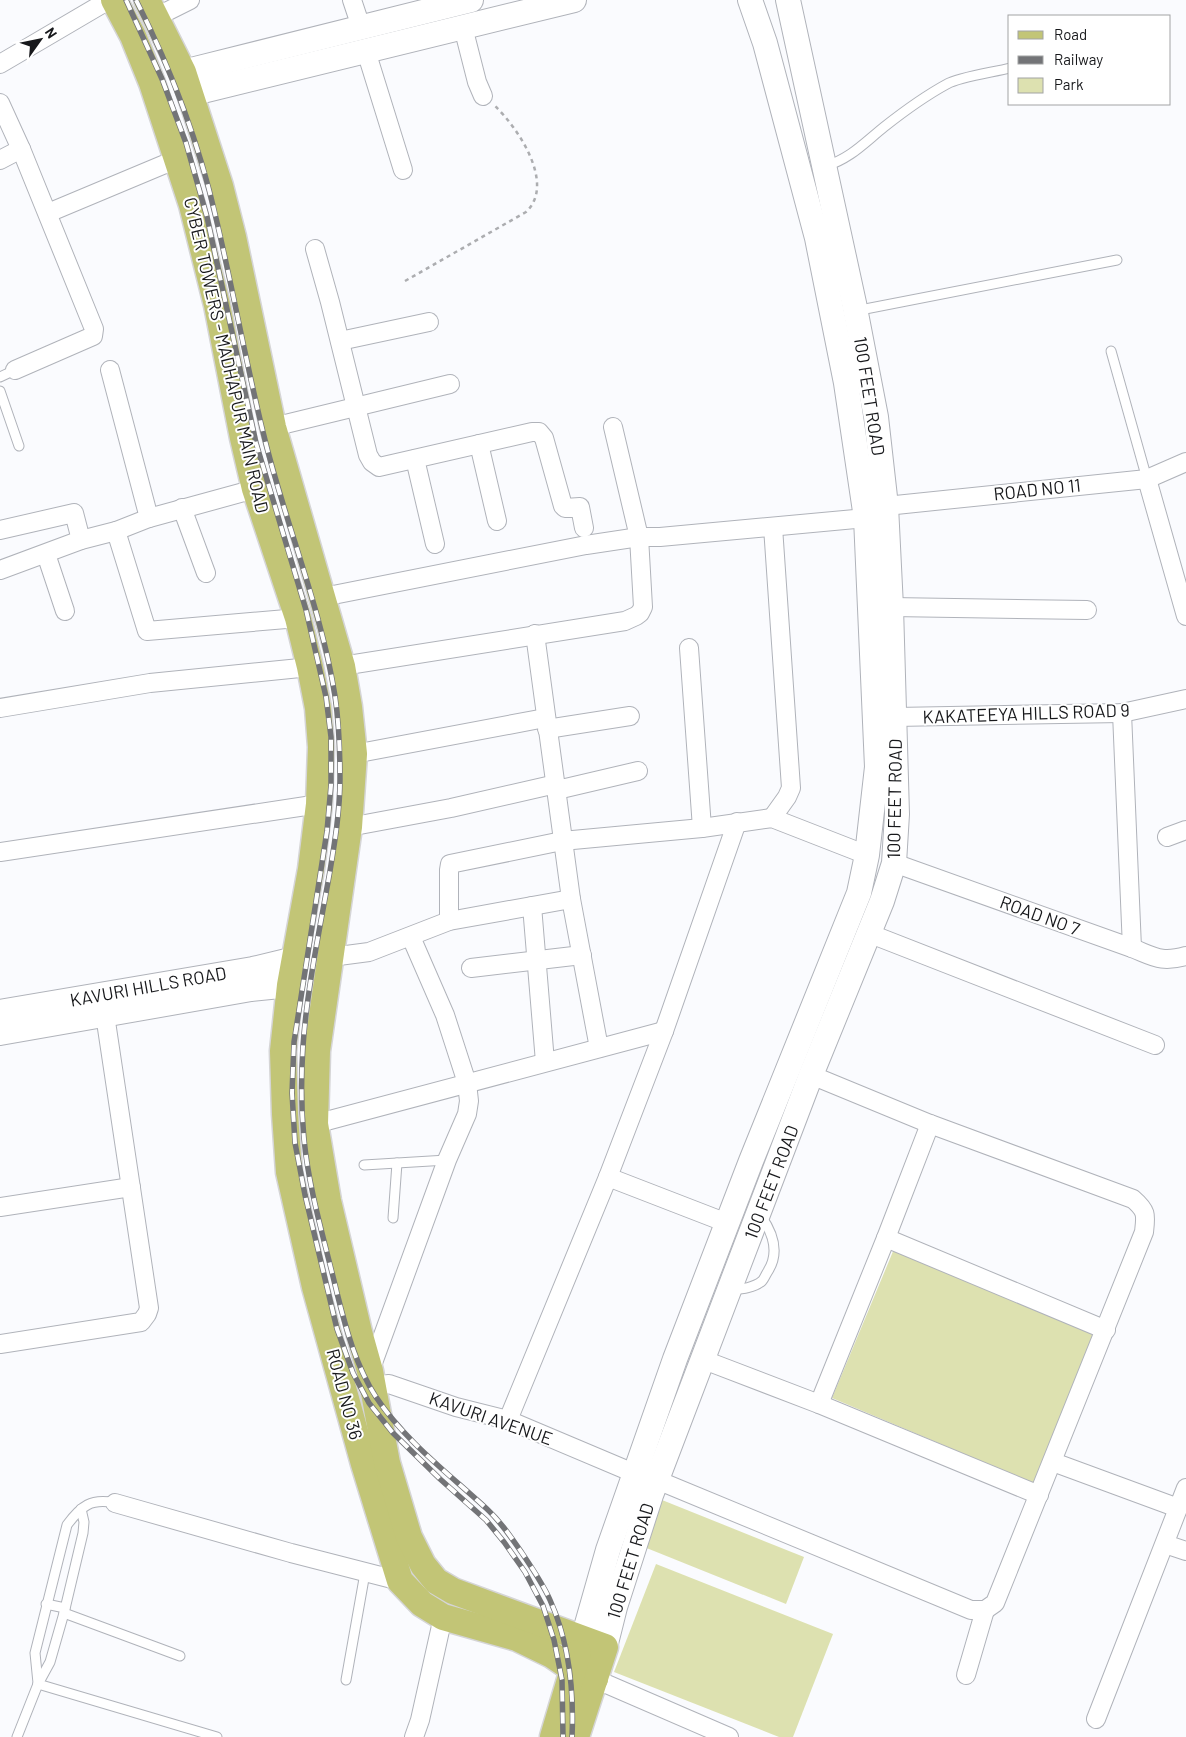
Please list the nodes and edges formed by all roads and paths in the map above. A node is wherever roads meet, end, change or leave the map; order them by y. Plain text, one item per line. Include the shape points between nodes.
1 (109, 0) edge
2 (114, 0) edge
3 (190, 0) edge
4 (352, 0) edge
5 (574, 0) edge
6 (750, 0) edge
7 (788, 0) edge
8 (460, 1) edge
9 (152, 9) edge
10 (362, 27) junction
11 (463, 27) junction
12 (366, 51) junction
13 (0, 64) edge
14 (1008, 68) edge
15 (187, 83) junction
16 (483, 96) joint
17 (0, 103) edge
18 (21, 149) junction
19 (177, 159) junction
20 (0, 160) edge
21 (824, 167) junction
22 (403, 170) dead end
23 (48, 213) junction
24 (315, 249) dead end
25 (1117, 260) dead end
26 (405, 281) dead end
27 (855, 311) junction
28 (429, 322) dead end
29 (340, 341) junction
30 (1110, 351) dead end
31 (110, 370) dead end
32 (7, 374) edge
33 (450, 384) dead end
34 (1, 397) edge
35 (355, 406) junction
36 (273, 427) junction
37 (613, 427) dead end
38 (479, 444) junction
39 (19, 446) dead end
40 (415, 459) junction
41 (1186, 462) edge
42 (1147, 478) junction
43 (255, 489) junction
44 (886, 506) junction
45 (182, 508) junction
46 (150, 518) junction
47 (866, 518) junction
48 (497, 521) dead end
49 (773, 527) junction
50 (584, 528) dead end
51 (0, 530) edge
52 (116, 531) junction
53 (640, 537) junction
54 (82, 540) junction
55 (435, 544) dead end
56 (46, 554) junction
57 (1179, 569) edge
58 (0, 570) edge
59 (206, 573) dead end
60 (323, 597) junction
61 (891, 607) junction
62 (1087, 610) dead end
63 (65, 611) dead end
64 (1186, 616) edge
65 (298, 618) junction
66 (535, 634) junction
67 (689, 648) dead end
68 (342, 666) junction
69 (310, 667) junction
70 (1186, 699) edge
71 (0, 708) edge
72 (1122, 713) junction
73 (630, 716) dead end
74 (895, 717) junction
75 (546, 724) junction
76 (354, 754) junction
77 (638, 771) dead end
78 (556, 787) junction
79 (319, 804) junction
80 (772, 818) junction
81 (737, 822) junction
82 (349, 827) junction
83 (702, 828) junction
84 (1186, 830) edge
85 (1167, 837) dead end
86 (562, 841) junction
87 (0, 852) edge
88 (867, 855) junction
89 (894, 863) junction
90 (571, 900) junction
91 (532, 906) junction
92 (449, 921) junction
93 (868, 933) junction
94 (412, 937) junction
95 (1132, 948) junction
96 (582, 955) junction
97 (1186, 956) edge
98 (331, 957) junction
99 (295, 959) junction
100 (537, 960) junction
101 (471, 968) dead end
102 (240, 981) junction
103 (290, 985) junction
104 (0, 1012) edge
105 (106, 1015) junction
106 (664, 1030) junction
107 (0, 1032) edge
108 (816, 1033) junction
109 (1155, 1046) dead end
110 (599, 1048) junction
111 (545, 1062) junction
112 (812, 1075) junction
113 (467, 1083) junction
114 (315, 1124) junction
115 (930, 1124) junction
116 (447, 1160) junction
117 (397, 1163) junction
118 (364, 1165) dead end
119 (608, 1177) junction
120 (131, 1187) junction
121 (0, 1207) edge
122 (330, 1209) junction
123 (298, 1213) junction
124 (393, 1218) dead end
125 (727, 1223) junction
126 (886, 1238) junction
127 (1106, 1330) junction
128 (0, 1344) edge
129 (704, 1360) junction
130 (371, 1379) junction
131 (819, 1404) junction
132 (508, 1420) junction
133 (1053, 1462) junction
134 (646, 1477) junction
135 (1186, 1488) edge
136 (1039, 1495) junction
137 (114, 1503) joint
138 (81, 1508) junction
139 (1178, 1508) junction
140 (1165, 1544) junction
141 (1186, 1551) edge
142 (365, 1573) junction
143 (400, 1581) junction
144 (46, 1604) junction
145 (985, 1610) junction
146 (65, 1611) junction
147 (443, 1617) junction
148 (594, 1642) junction
149 (180, 1656) dead end
150 (584, 1674) junction
151 (966, 1675) dead end
152 (346, 1680) dead end
153 (38, 1684) junction
154 (1096, 1718) dead end
155 (17, 1737) edge
156 (217, 1737) edge
157 (414, 1737) edge
158 (552, 1737) edge
159 (576, 1737) edge
160 (729, 1737) edge

1 - 13 street
2 - 19 main road, CYBER TOWERS - MADHAPUR MAIN ROAD via 152,83
3 - 9 street
4 - 10 street
5 - 11 main road
6 - 47 main road, 100 FEET ROAD via 765,43 817,238 846,383
7 - 21 main road, 100 FEET ROAD
8 - 10 main road
9 - 15 main road, CYBER TOWERS - MADHAPUR MAIN ROAD
10 - 15 main road
11 - 12 main road
11 - 16 street
12 - 15 main road
12 - 22 street
14 - 21 lane via 948,82 862,148
15 - 36 main road, CYBER TOWERS - MADHAPUR MAIN ROAD via 231,228
16 - 26 path via 509,120 523,142 537,177 538,190 533,205
17 - 18 street
18 - 20 street
18 - 23 street
19 - 23 street
19 - 43 main road, CYBER TOWERS - MADHAPUR MAIN ROAD via 217,304
21 - 27 main road, 100 FEET ROAD
23 - 32 street via 94,329 93,336
24 - 29 street
25 - 27 lane
27 - 44 main road, 100 FEET ROAD via 876,417
28 - 29 street
29 - 35 street
30 - 42 lane
31 - 46 street
33 - 35 street
34 - 39 lane
35 - 36 street
35 - 40 street via 372,462 379,467
36 - 60 main road, CYBER TOWERS - MADHAPUR MAIN ROAD
37 - 53 street
38 - 40 street
38 - 48 street
38 - 50 street via 539,432 544,438 563,506 580,507
40 - 55 street
41 - 42 street, ROAD NO 11
42 - 44 street, ROAD NO 11
42 - 57 street
43 - 45 street
43 - 65 main road, CYBER TOWERS - MADHAPUR MAIN ROAD
44 - 61 main road, 100 FEET ROAD
45 - 46 street
45 - 59 street
46 - 52 street
47 - 49 street
47 - 88 main road, 100 FEET ROAD via 877,767
49 - 53 street
49 - 80 street via 790,788
51 - 54 street via 74,513
52 - 54 street
52 - 65 street via 146,631
53 - 60 street
53 - 66 street via 643,607 640,613 625,621
54 - 56 street
56 - 58 street
56 - 63 street
57 - 64 street
60 - 68 main road, CYBER TOWERS - MADHAPUR MAIN ROAD
61 - 62 street
61 - 74 main road, 100 FEET ROAD
65 - 69 main road, CYBER TOWERS - MADHAPUR MAIN ROAD
66 - 68 street
66 - 75 street
67 - 83 street
68 - 76 main road, CYBER TOWERS - MADHAPUR MAIN ROAD
69 - 71 street via 150,683
69 - 79 main road, CYBER TOWERS - MADHAPUR MAIN ROAD via 321,747
70 - 72 street, KAKATEEYA HILLS ROAD 9
72 - 74 street, KAKATEEYA HILLS ROAD 9
72 - 95 street
73 - 75 street
74 - 89 main road, 100 FEET ROAD via 897,814
75 - 76 street
75 - 78 street
76 - 82 main road, CYBER TOWERS - MADHAPUR MAIN ROAD
77 - 78 street
78 - 82 street
78 - 86 street
79 - 87 street
79 - 99 main road, CYBER TOWERS - MADHAPUR MAIN ROAD
80 - 81 street
80 - 88 street
81 - 83 street
81 - 106 street
82 - 98 main road, CYBER TOWERS - MADHAPUR MAIN ROAD
83 - 86 street
84 - 85 street
86 - 90 street
86 - 92 street via 450,864
88 - 108 main road, 100 FEET ROAD via 859,893
89 - 93 main road, 100 FEET ROAD
89 - 95 street, ROAD NO 7
90 - 91 street
90 - 96 street
91 - 92 street
91 - 100 street
92 - 94 street
93 - 108 main road, 100 FEET ROAD
93 - 109 street
94 - 98 street via 369,952
94 - 113 street via 445,1015
95 - 97 street, ROAD NO 7 via 1164,960
96 - 100 street
96 - 110 street
98 - 114 main road, ROAD NO 36 via 317,1050
99 - 102 main road, KAVURI HILLS ROAD
99 - 103 main road, CYBER TOWERS - MADHAPUR MAIN ROAD
100 - 101 street
100 - 111 street
102 - 103 main road, KAVURI HILLS ROAD
102 - 104 main road, KAVURI HILLS ROAD
102 - 105 main road, KAVURI HILLS ROAD
103 - 123 main road, ROAD NO 36 via 283,1051 284,1105 289,1172
105 - 107 main road, KAVURI HILLS ROAD
105 - 120 street
106 - 110 street
106 - 119 street
108 - 112 main road, 100 FEET ROAD
108 - 125 main road, 100 FEET ROAD via 751,1161
110 - 111 street
111 - 113 street
112 - 115 street
112 - 129 main road, 100 FEET ROAD
113 - 114 street
113 - 116 street via 467,1114
114 - 122 main road, ROAD NO 36
115 - 126 street
115 - 127 street via 1133,1200 1143,1208 1146,1218 1144,1232
116 - 117 lane
116 - 130 street
117 - 118 lane
117 - 124 lane
119 - 125 street
119 - 132 street
120 - 121 street
120 - 128 street via 149,1308 144,1319
122 - 123 main road
122 - 130 main road, ROAD NO 36
123 - 143 main road, ROAD NO 36 via 341,1382
125 - 134 main road, 100 FEET ROAD via 675,1360
126 - 127 street
126 - 131 street
127 - 133 street
129 - 131 street
129 - 134 main road, 100 FEET ROAD
130 - 132 street, KAVURI AVENUE
130 - 148 main road, ROAD NO 36 via 387,1463 409,1537 423,1565 436,1581 453,1591
131 - 136 street
132 - 134 street, KAVURI AVENUE
133 - 136 street
133 - 139 street
134 - 145 street, KAVURI AVENUE via 971,1610
134 - 148 main road, 100 FEET ROAD via 608,1550
135 - 139 street
136 - 145 street via 995,1603
137 - 138 lane via 102,1500
137 - 142 street
138 - 144 lane via 67,1525
138 - 146 lane via 83,1533
139 - 140 street
140 - 141 street
140 - 154 street
142 - 143 street
142 - 152 lane
143 - 147 main road, ROAD NO 36 via 422,1604
144 - 146 lane
144 - 153 lane via 35,1653
145 - 151 street
146 - 149 lane
146 - 153 lane via 50,1662
147 - 150 main road, ROAD NO 36 via 517,1638
147 - 157 street
148 - 150 main road
150 - 158 main road
150 - 159 main road
150 - 160 street
153 - 155 lane
153 - 156 lane

